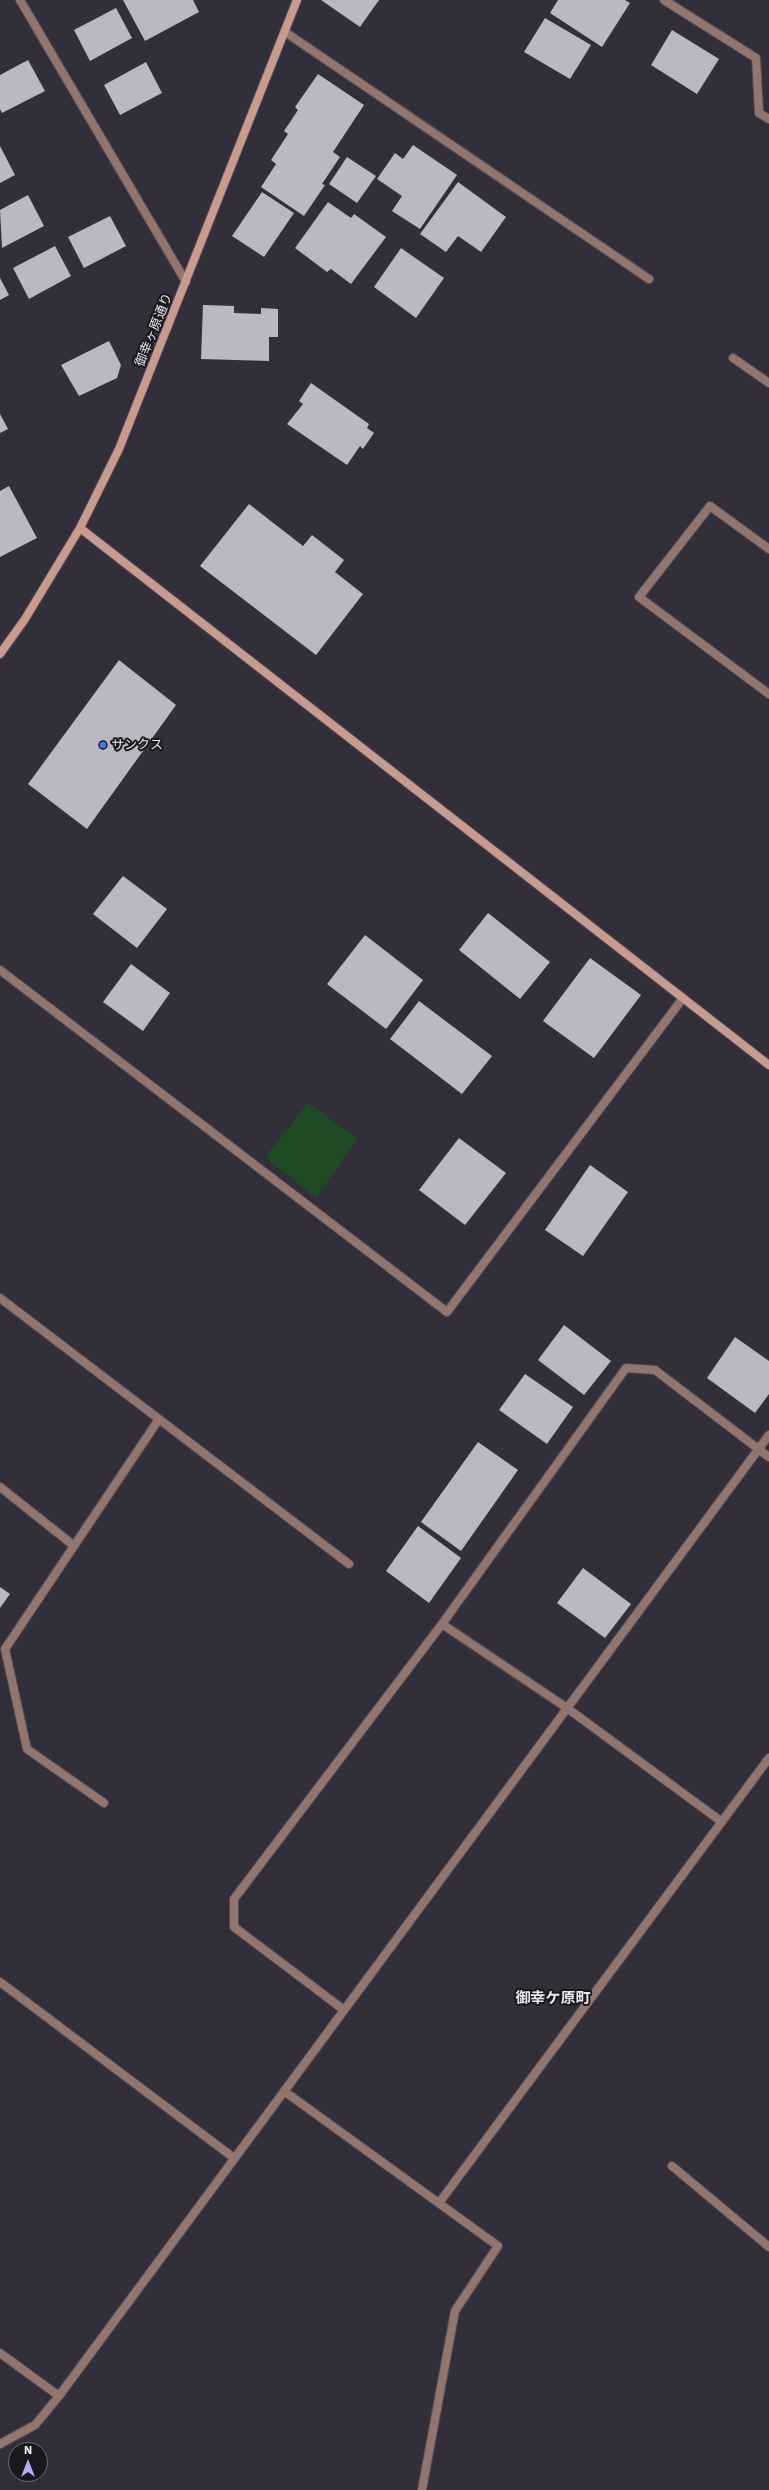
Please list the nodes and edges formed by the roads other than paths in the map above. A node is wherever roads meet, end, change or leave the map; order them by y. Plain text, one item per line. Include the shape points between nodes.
1 (20, 0) edge
2 (297, 0) edge
3 (664, 0) edge
4 (285, 32) junction
5 (769, 119) edge
6 (648, 279) dead end
7 (186, 282) junction
8 (733, 358) dead end
9 (769, 383) edge
10 (80, 528) junction
11 (769, 549) edge
12 (0, 654) edge
13 (769, 694) edge
14 (0, 970) edge
15 (683, 998) junction
16 (769, 1065) edge
17 (0, 1298) edge
18 (159, 1419) junction
19 (769, 1435) edge
20 (758, 1449) junction
21 (769, 1458) edge
22 (0, 1487) edge
23 (73, 1545) junction
24 (349, 1564) dead end
25 (442, 1624) junction
26 (567, 1708) junction
27 (769, 1758) edge
28 (104, 1803) dead end
29 (722, 1822) junction
30 (0, 1982) edge
31 (344, 2010) junction
32 (284, 2090) junction
33 (234, 2158) junction
34 (672, 2166) dead end
35 (439, 2202) junction
36 (769, 2247) edge
37 (0, 2353) edge
38 (59, 2396) junction
39 (0, 2444) edge
40 (422, 2490) edge

1 - 7 street
2 - 4 street, 御幸ヶ原通り
3 - 5 street via 756,58 759,113
4 - 6 street
4 - 7 street, 御幸ヶ原通り
7 - 10 street, 御幸ヶ原通り via 119,449
8 - 9 street
10 - 12 street, 御幸ヶ原通り via 25,619
10 - 15 street
11 - 13 street via 710,506 639,597
14 - 15 street via 447,1312
15 - 16 street
17 - 18 street
18 - 23 street
18 - 24 street
19 - 20 street
20 - 21 street
20 - 25 street via 655,1370 626,1368
20 - 26 street
22 - 23 street
23 - 28 street via 5,1649 27,1749
25 - 26 street
25 - 31 street via 234,1899 234,1927
26 - 29 street
26 - 31 street
27 - 29 street
29 - 35 street
30 - 33 street
31 - 32 street
32 - 33 street
32 - 35 street
33 - 38 street
34 - 36 street
35 - 40 street via 498,2246 455,2311
37 - 38 street
38 - 39 street via 35,2425

